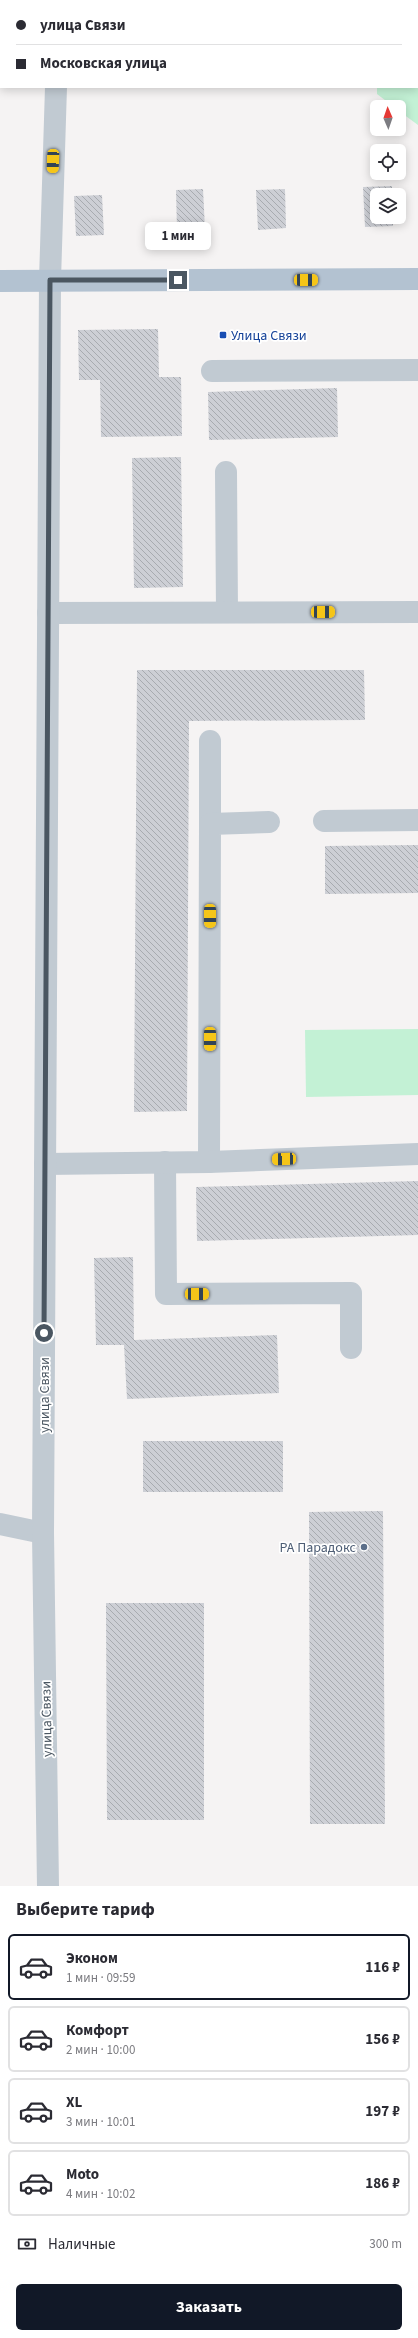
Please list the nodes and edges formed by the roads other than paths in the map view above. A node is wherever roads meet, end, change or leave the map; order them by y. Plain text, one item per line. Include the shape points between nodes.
1 (56, 88) edge
2 (418, 279) edge
3 (50, 280) junction
4 (0, 281) edge
5 (418, 370) edge
6 (212, 371) dead end
7 (226, 472) dead end
8 (227, 612) junction
9 (418, 612) edge
10 (48, 613) junction
11 (210, 741) dead end
12 (418, 820) edge
13 (324, 821) dead end
14 (269, 822) dead end
15 (210, 824) junction
16 (418, 1154) edge
17 (165, 1162) junction
18 (209, 1162) junction
19 (45, 1164) junction
20 (351, 1348) dead end
21 (0, 1524) edge
22 (43, 1533) junction
23 (48, 1886) edge

1 - 3 street, улица Связи
2 - 3 main road
3 - 4 main road
3 - 10 street, улица Связи
5 - 6 street
7 - 8 street
8 - 9 street
8 - 10 street
10 - 19 street, улица Связи
11 - 15 street
12 - 13 street
14 - 15 street
15 - 18 street
16 - 18 street
17 - 18 street
17 - 19 street
17 - 20 street via 166,1294 350,1293
19 - 22 street, улица Связи
21 - 22 street
22 - 23 street, улица Связи

